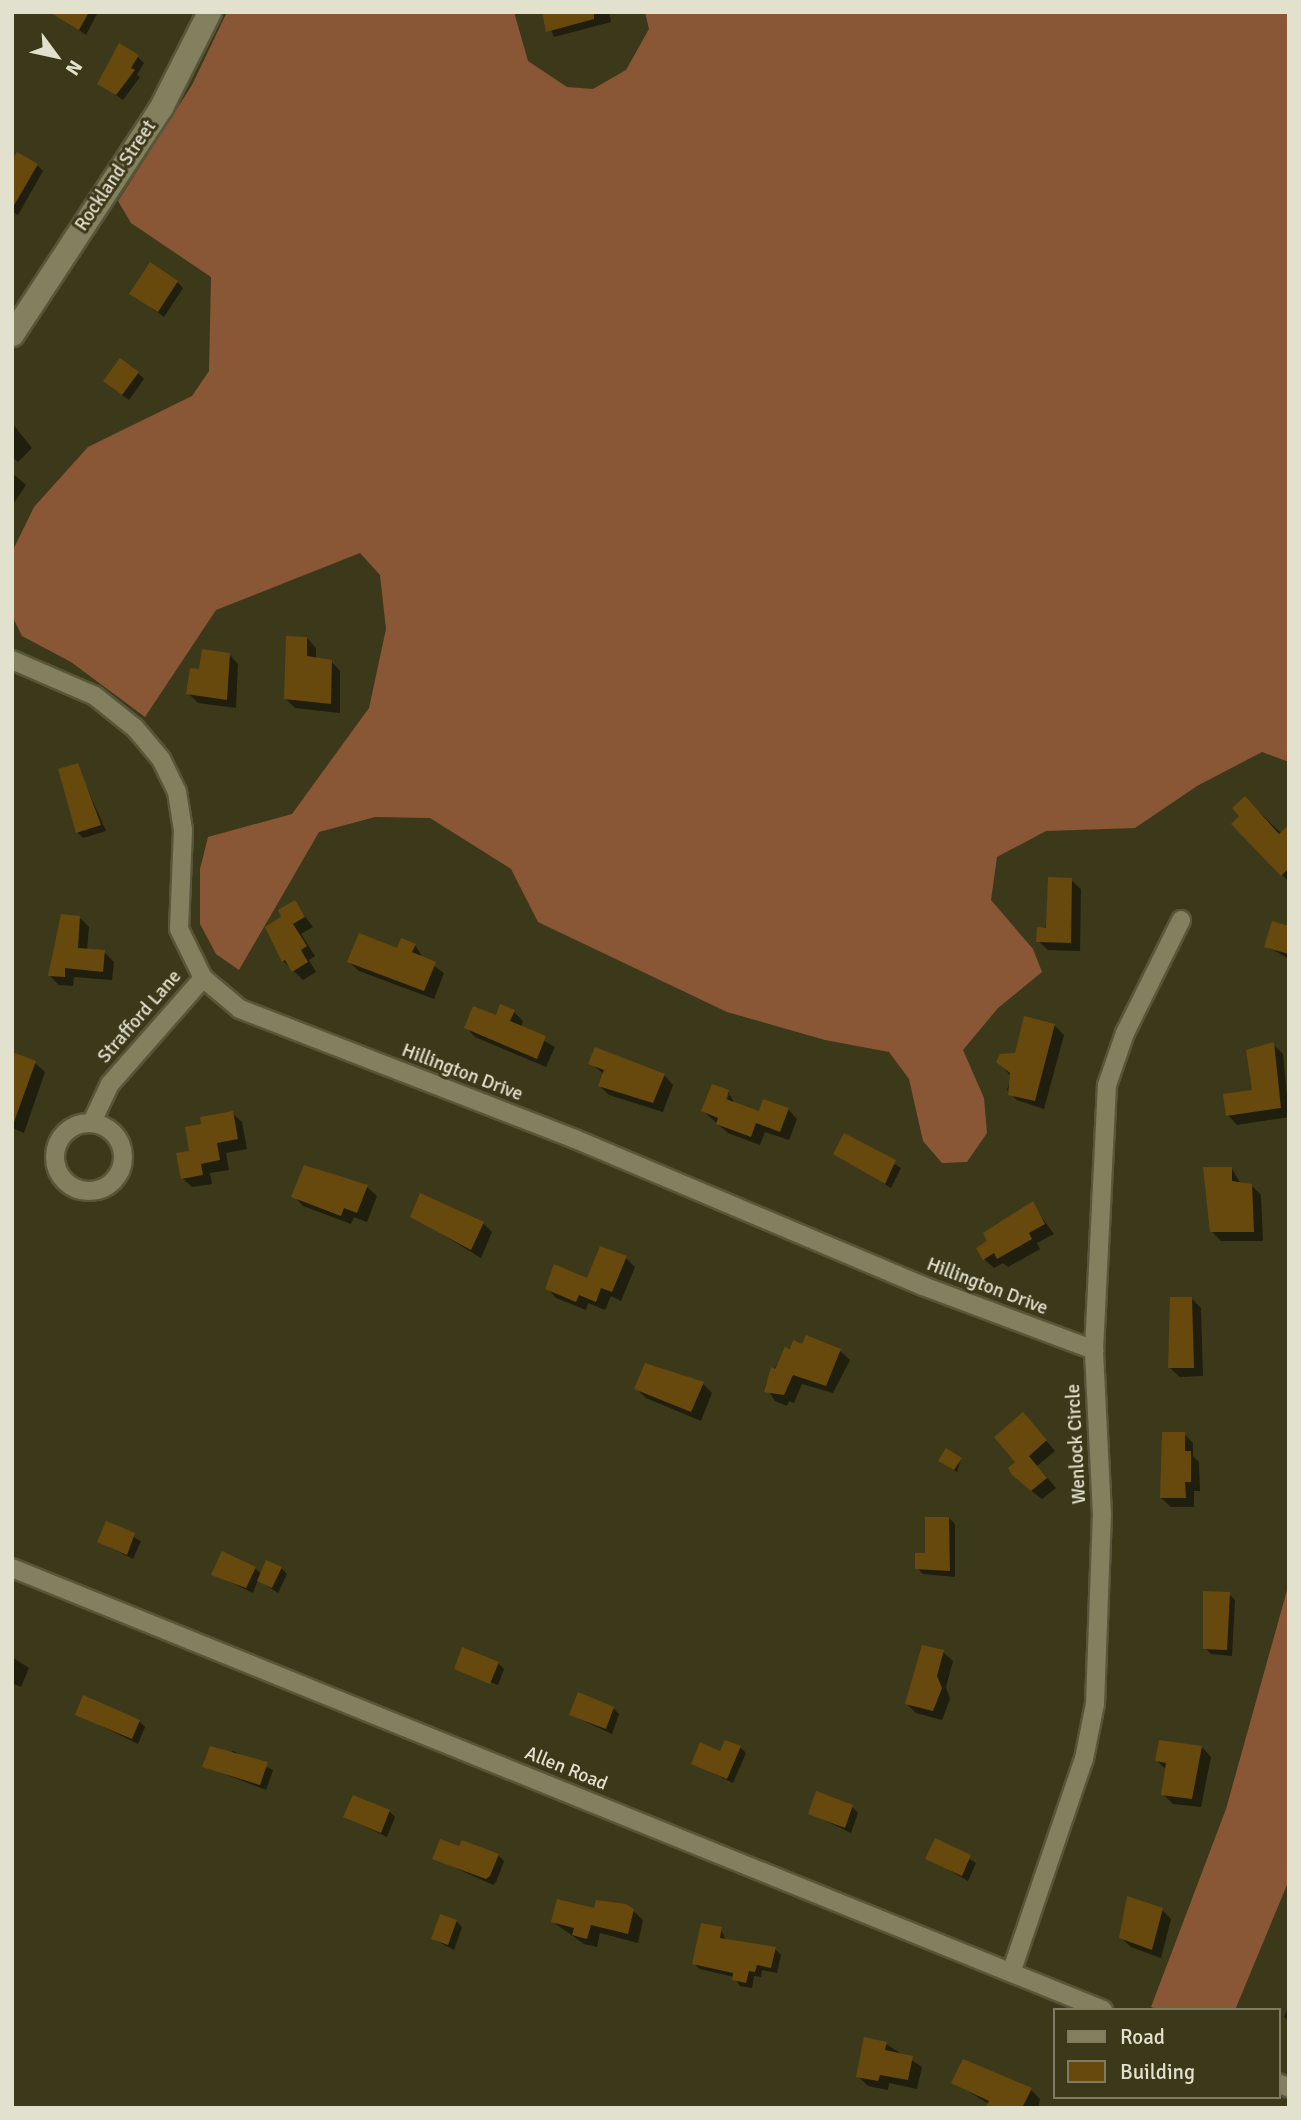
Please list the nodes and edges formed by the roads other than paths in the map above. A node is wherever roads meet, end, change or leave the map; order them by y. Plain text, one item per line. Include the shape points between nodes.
1 (209, 12) edge
2 (12, 334) edge
3 (12, 660) edge
4 (1181, 920) dead end
5 (203, 978) junction
6 (92, 1122) dead end
7 (1094, 1350) junction
8 (12, 1568) edge
9 (1012, 1970) junction
10 (1098, 2008) edge

1 - 2 street, Rockland Street via 162,107
3 - 5 street, Hillington Drive via 95,696 135,728 161,759 177,792 183,830 179,929
4 - 7 street, Wenlock Circle via 1125,1033 1107,1085
5 - 6 street, Strafford Lane via 110,1084
5 - 7 street, Hillington Drive via 240,1009 587,1144 923,1286
7 - 9 street, Wenlock Circle via 1102,1515 1095,1704 1080,1772
8 - 9 street, Allen Road
9 - 10 street, Allen Road

